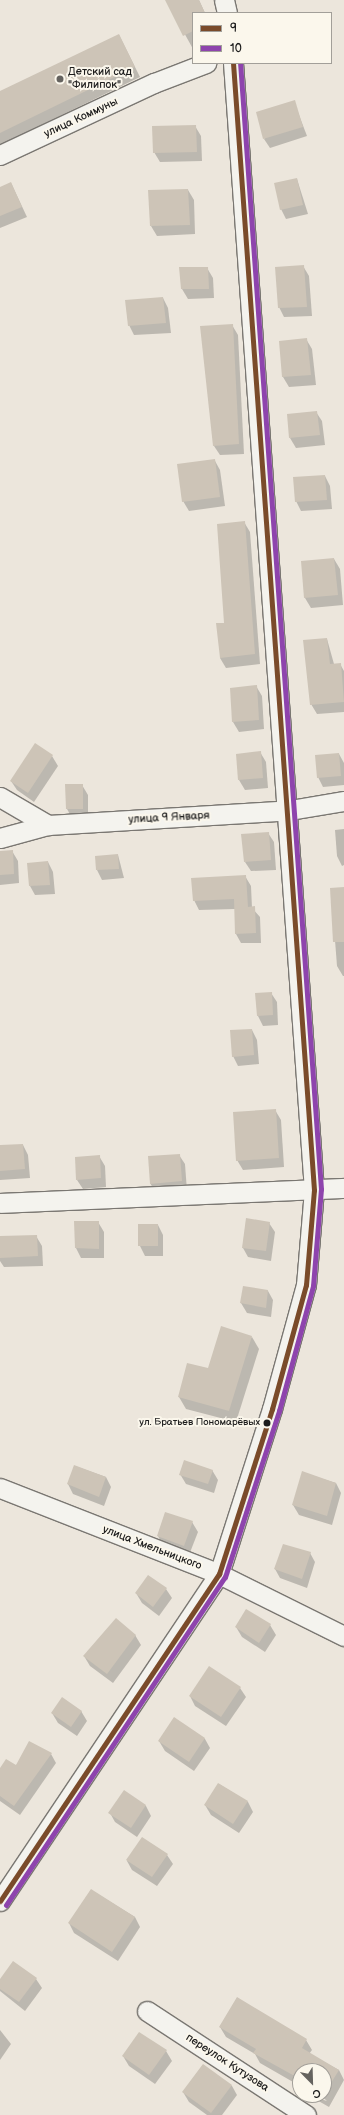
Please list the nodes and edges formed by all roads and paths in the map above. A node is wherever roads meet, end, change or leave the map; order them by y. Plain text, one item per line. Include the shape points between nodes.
1 (224, 0) edge
2 (227, 12) edge
3 (203, 64) edge
4 (233, 64) edge
5 (0, 155) edge
6 (0, 797) edge
7 (344, 801) edge
8 (290, 810) junction
9 (48, 825) junction
10 (0, 838) edge
11 (344, 1188) edge
12 (314, 1190) junction
13 (0, 1203) edge
14 (0, 1488) edge
15 (219, 1574) junction
16 (344, 1636) edge
17 (0, 1901) edge
18 (147, 2011) dead end
19 (306, 2115) edge

1 - 2 street
3 - 5 street, улица Коммуны via 154,83
4 - 8 street
6 - 9 street
7 - 8 street, улица 9 Января
8 - 9 street, улица 9 Января
8 - 12 street
9 - 10 street, улица 9 Января
11 - 12 street
12 - 13 street
12 - 15 street via 306,1285 272,1409
14 - 15 street, улица Хмельницкого
15 - 16 street, улица Хмельницкого
15 - 17 street
18 - 19 street, переулок Кутузова

